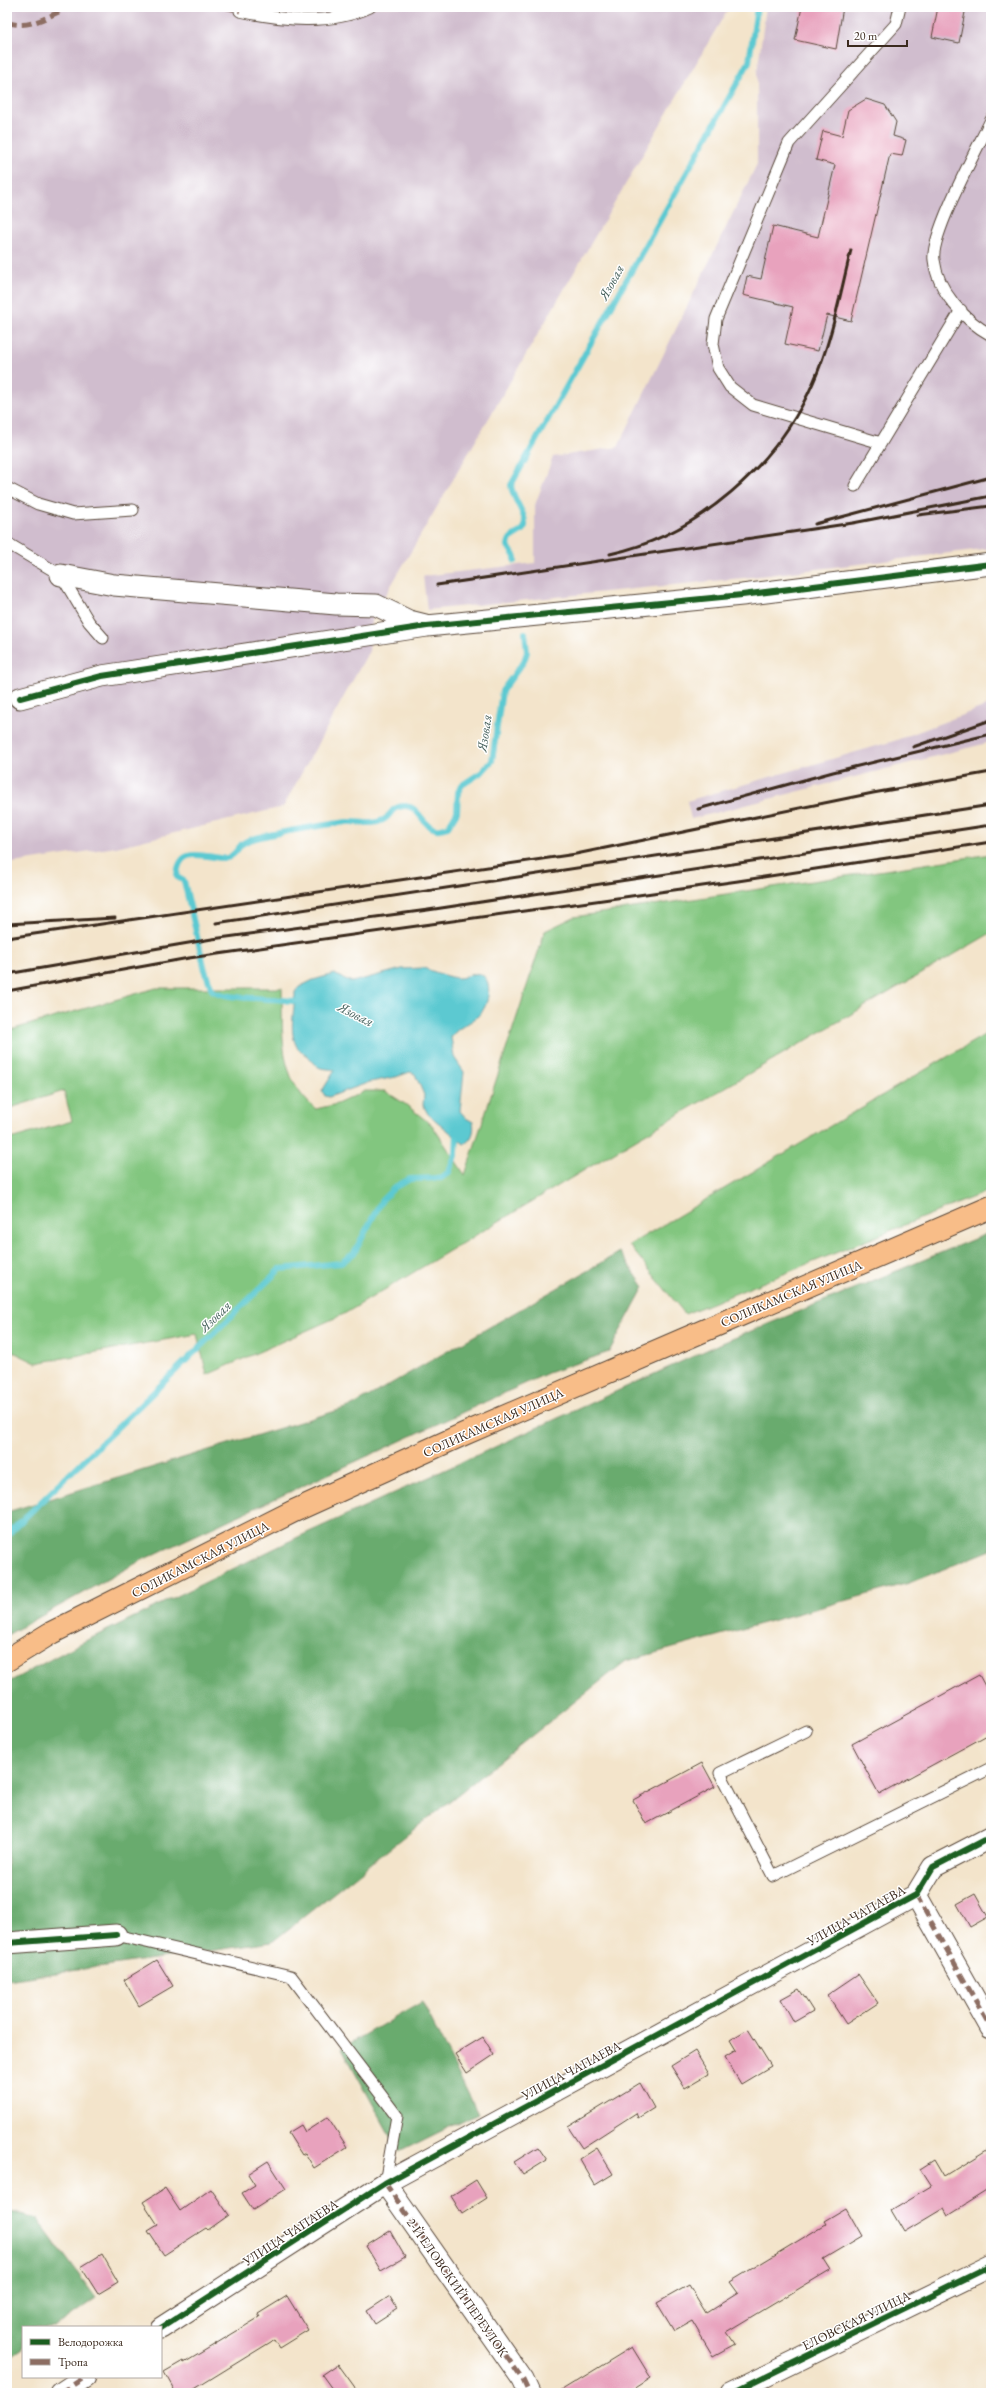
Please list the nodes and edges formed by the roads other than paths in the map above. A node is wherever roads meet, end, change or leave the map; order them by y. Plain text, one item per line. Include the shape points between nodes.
1 (370, 7) edge
2 (900, 7) edge
3 (240, 10) dead end
4 (991, 120) edge
5 (961, 310) junction
6 (991, 335) edge
7 (881, 443) junction
8 (855, 486) dead end
9 (7, 488) edge
10 (133, 510) dead end
11 (7, 543) edge
12 (991, 564) edge
13 (61, 574) junction
14 (427, 626) junction
15 (103, 638) dead end
16 (13, 699) edge
17 (991, 1207) edge
18 (7, 1660) edge
19 (806, 1731) dead end
20 (991, 1768) edge
21 (991, 1837) edge
22 (916, 1895) junction
23 (116, 1935) joint
24 (7, 1943) edge
25 (991, 2028) edge
26 (385, 2183) junction
27 (991, 2266) edge
28 (162, 2327) edge
29 (84, 2378) edge
30 (61, 2393) edge
31 (529, 2393) edge
32 (731, 2393) edge

1 - 3 lane via 324,19 271,18
2 - 7 lane via 896,24 789,143 716,319 713,344 718,368 730,388 753,404
4 - 5 lane via 937,234 934,260 945,293
5 - 6 lane via 974,326
5 - 7 lane
7 - 8 lane
9 - 10 lane via 38,504 73,514
11 - 13 lane
12 - 14 street via 742,595
13 - 14 street via 122,586 376,605 409,621
13 - 15 lane via 89,622
14 - 16 street via 102,676
17 - 18 main road, СОЛИКАМСКАЯ УЛИЦА via 471,1431 294,1511 51,1634
19 - 20 lane via 720,1773 773,1876
21 - 22 street, УЛИЦА ЧАПАЕВА via 933,1867
22 - 25 street
22 - 26 street, УЛИЦА ЧАПАЕВА
23 - 24 street
23 - 26 lane via 290,1976 397,2116
26 - 28 street, УЛИЦА ЧАПАЕВА
26 - 31 street, 2-Й ЕЛОВСКИЙ ПЕРЕУЛОК via 523,2380
27 - 32 street, ЕЛОВСКАЯ УЛИЦА
29 - 30 street

